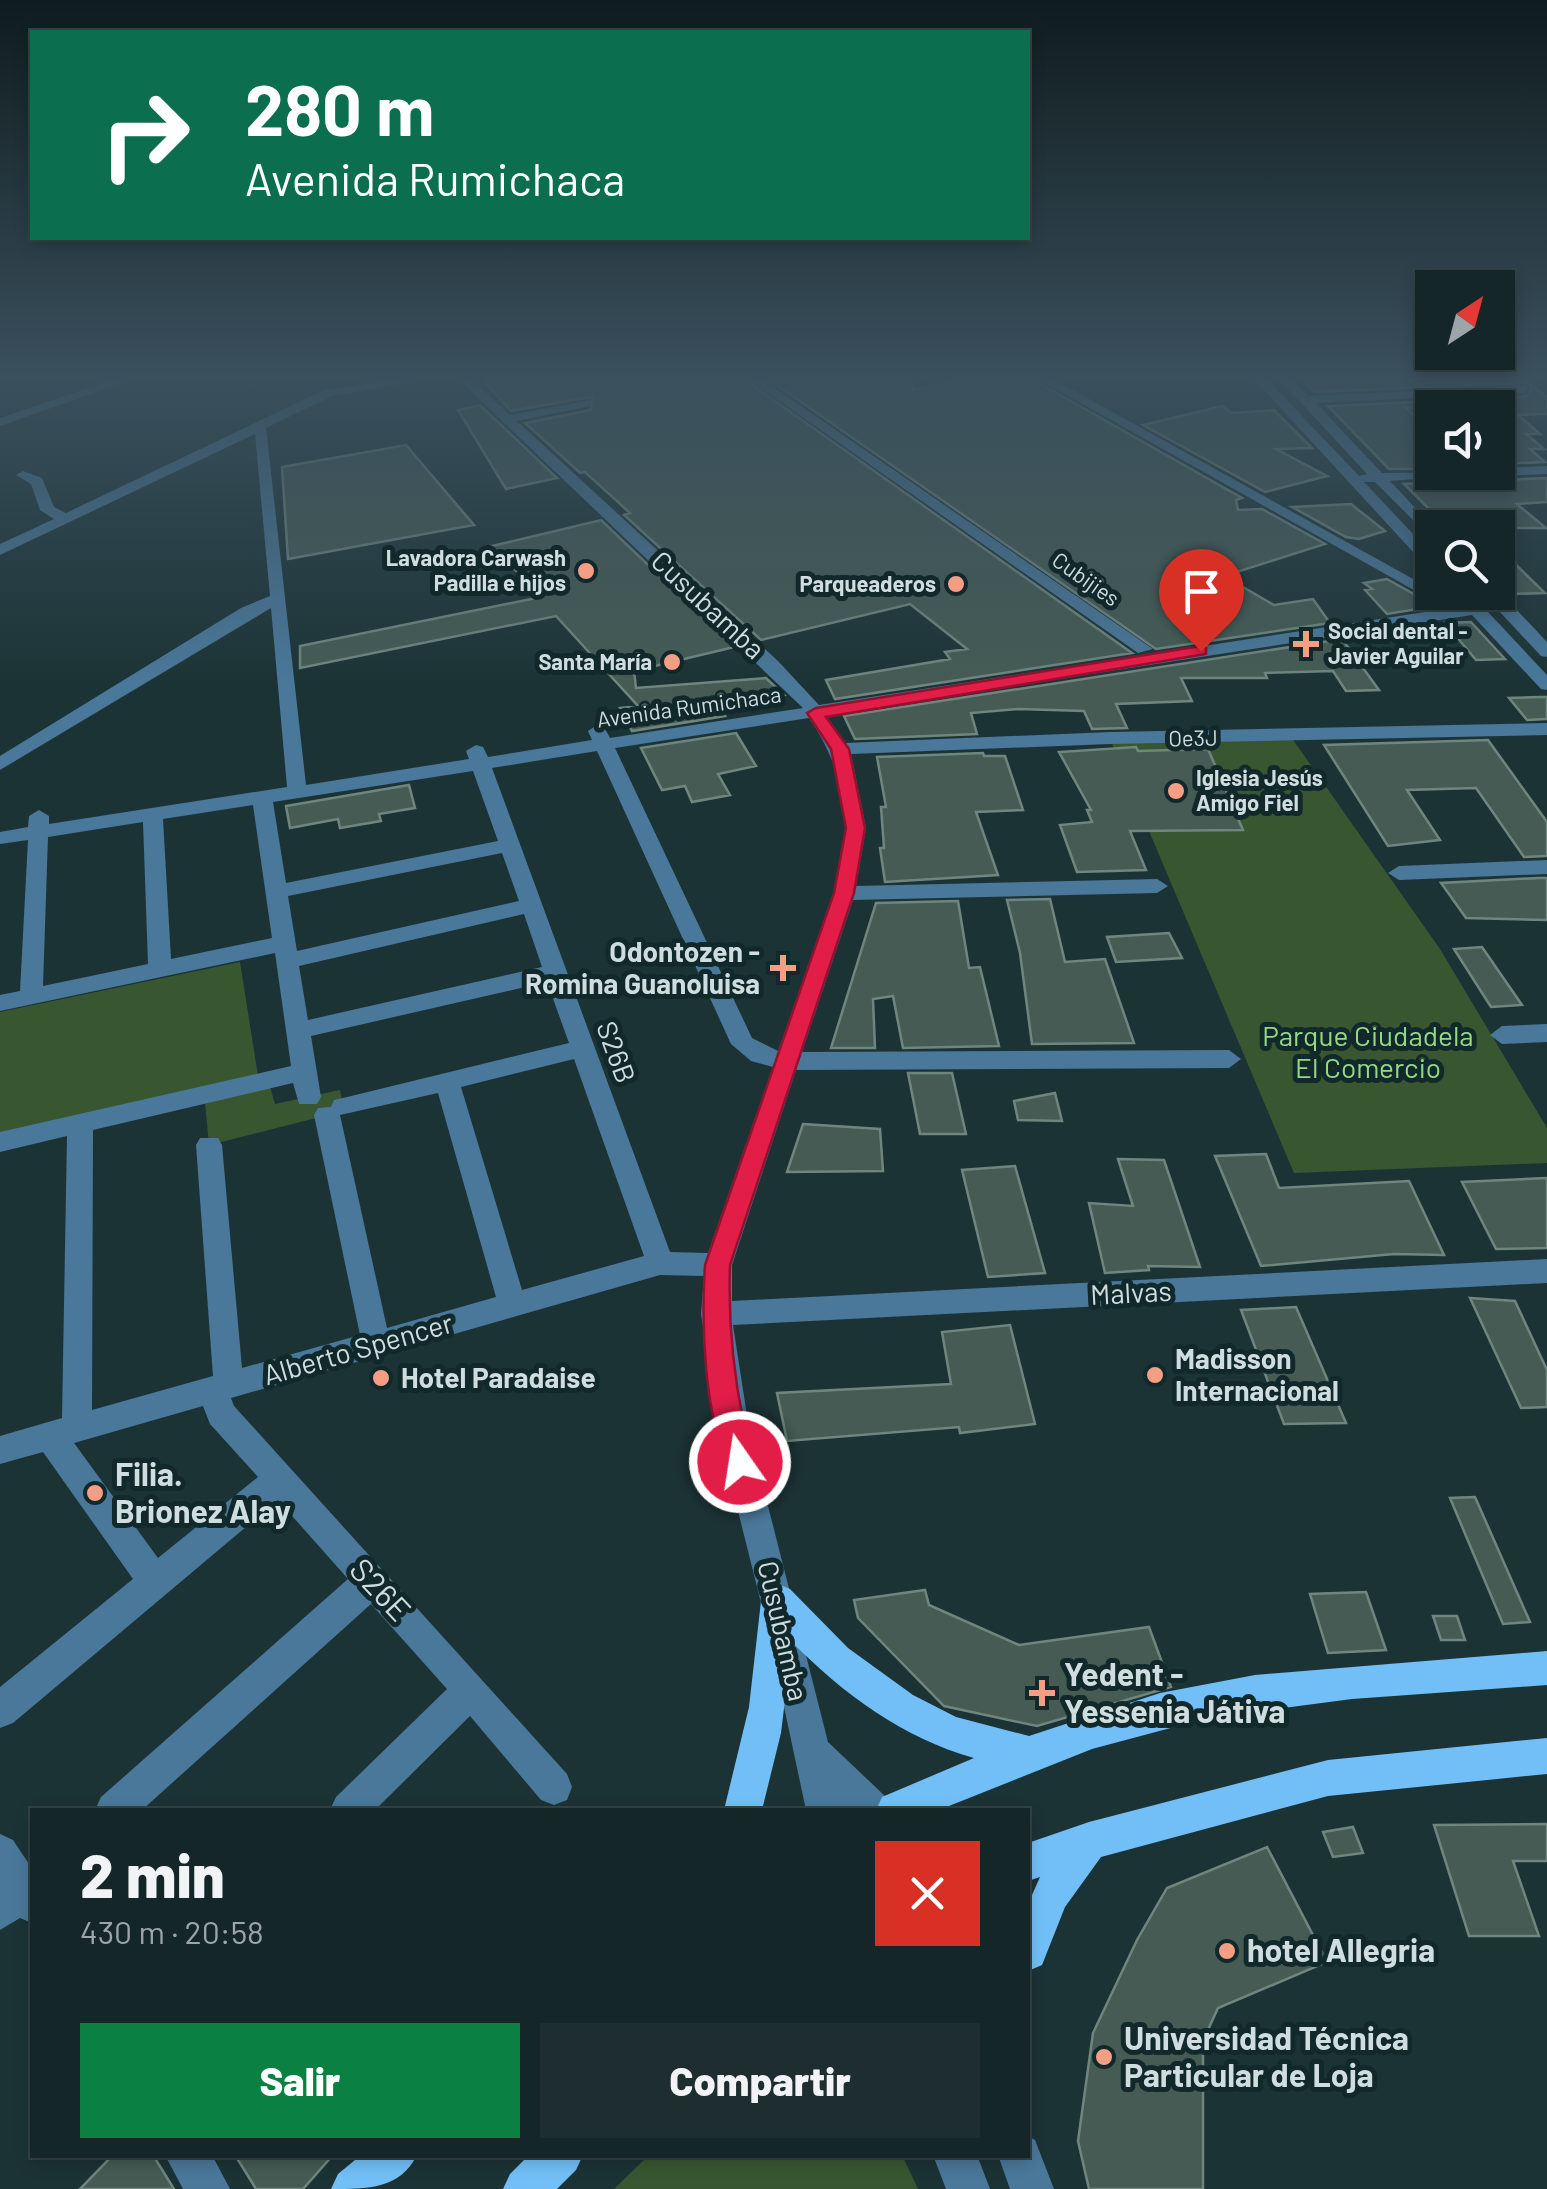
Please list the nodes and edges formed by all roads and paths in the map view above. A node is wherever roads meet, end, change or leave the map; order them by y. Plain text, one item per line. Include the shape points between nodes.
1 (35, 481) edge
2 (143, 481) edge
3 (266, 481) edge
4 (573, 481) edge
5 (902, 481) edge
6 (1249, 481) edge
7 (1356, 481) edge
8 (1379, 481) edge
9 (1415, 517) edge
10 (66, 518) junction
11 (1415, 544) edge
12 (0, 550) edge
13 (1415, 567) edge
14 (275, 600) junction
15 (1415, 607) edge
16 (1415, 608) edge
17 (1485, 610) edge
18 (1491, 610) edge
19 (1144, 649) junction
20 (1547, 652) edge
21 (1547, 685) edge
22 (812, 707) junction
23 (1547, 730) edge
24 (600, 738) junction
25 (840, 749) junction
26 (477, 756) junction
27 (0, 764) edge
28 (296, 783) junction
29 (262, 796) junction
30 (152, 814) junction
31 (0, 821) edge
32 (38, 823) junction
33 (0, 838) edge
34 (510, 845) junction
35 (1547, 867) edge
36 (1399, 874) dead end
37 (1157, 886) dead end
38 (278, 891) junction
39 (844, 893) junction
40 (531, 905) junction
41 (286, 952) junction
42 (160, 968) junction
43 (556, 972) junction
44 (31, 996) junction
45 (0, 1003) edge
46 (295, 1031) junction
47 (1547, 1034) edge
48 (1502, 1035) dead end
49 (583, 1048) junction
50 (1229, 1059) dead end
51 (784, 1061) junction
52 (447, 1081) junction
53 (320, 1098) junction
54 (80, 1124) junction
55 (0, 1142) edge
56 (209, 1146) dead end
57 (660, 1264) junction
58 (718, 1265) junction
59 (1547, 1271) edge
60 (512, 1305) junction
61 (715, 1314) junction
62 (376, 1344) junction
63 (221, 1387) junction
64 (63, 1432) junction
65 (0, 1450) edge
66 (278, 1480) junction
67 (372, 1580) junction
68 (155, 1582) junction
69 (778, 1602) junction
70 (1547, 1668) edge
71 (471, 1690) junction
72 (0, 1710) edge
73 (811, 1751) junction
74 (1028, 1753) junction
75 (1547, 1756) edge
76 (554, 1787) dead end
77 (116, 1808) edge
78 (351, 1808) edge
79 (744, 1808) edge
80 (825, 1808) edge
81 (871, 1808) edge
82 (900, 1808) edge
83 (1088, 1841) junction
84 (0, 1853) edge
85 (1030, 1861) edge
86 (22, 1897) edge
87 (1030, 1946) edge
88 (190, 2158) edge
89 (391, 2158) edge
90 (559, 2158) edge
91 (956, 2158) edge
92 (1021, 2158) edge
93 (208, 2189) edge
94 (354, 2189) edge
95 (525, 2189) edge
96 (968, 2189) edge
97 (1032, 2189) edge

1 - 10 street via 46,510
2 - 10 street
3 - 14 street
4 - 22 street, Cusubamba
5 - 19 street, Cubijies
6 - 13 street
7 - 11 street
8 - 9 street
10 - 12 street
14 - 27 street
14 - 28 street
15 - 19 street, Avenida Rumichaca
16 - 22 street, Avenida Rumichaca
17 - 21 street
18 - 20 street
19 - 22 street, Avenida Rumichaca
22 - 24 street, Avenida Rumichaca
22 - 25 street, Cusubamba
23 - 25 street, Oe3J
24 - 26 street, Avenida Rumichaca
24 - 51 street via 743,1044
25 - 39 street, Cusubamba via 856,828
26 - 28 street, Avenida Rumichaca
26 - 34 street, S26B
28 - 29 street, Avenida Rumichaca
28 - 32 street, Avenida Rumichaca
29 - 30 street, Avenida Rumichaca
29 - 38 street
30 - 32 street, Avenida Rumichaca
30 - 42 street
31 - 32 street, Avenida Rumichaca
32 - 33 street, Avenida Rumichaca
32 - 44 street
34 - 38 street
34 - 40 street, S26B
35 - 36 street
37 - 39 street
38 - 41 street
39 - 51 street, Cusubamba
40 - 41 street
40 - 43 street, S26B
41 - 42 street
41 - 46 street
42 - 44 street
43 - 46 street
43 - 49 street, S26B
44 - 45 street
46 - 53 street
47 - 48 street
49 - 52 street
49 - 57 street, S26B
50 - 51 street
51 - 58 street, Cusubamba
52 - 53 street
52 - 60 street
53 - 54 street
53 - 62 street
54 - 55 street
54 - 64 street
56 - 63 street, S26E
57 - 58 street, Alberto Spencer
57 - 60 street, Alberto Spencer
58 - 61 street, Cusubamba
59 - 61 street, Malvas
60 - 62 street, Alberto Spencer
61 - 69 street, Cusubamba via 730,1426
62 - 63 street, Alberto Spencer
63 - 64 street, Alberto Spencer
63 - 66 street, S26E via 221,1414
64 - 65 street, Alberto Spencer
64 - 68 street
66 - 67 street, S26E
66 - 68 street
67 - 71 street, S26E
67 - 77 street
68 - 72 street
69 - 73 street, Cusubamba
69 - 74 main road via 826,1655 885,1700 953,1734
69 - 79 main road via 774,1678
70 - 74 main road via 1282,1687 1161,1711
71 - 76 street, S26E
71 - 78 street
73 - 80 street, Cusubamba
73 - 81 street
74 - 82 main road
75 - 83 main road via 1328,1778
83 - 85 main road
83 - 87 main road via 1051,1894
84 - 86 street
88 - 93 street
89 - 94 main road
90 - 95 main road
91 - 96 street
92 - 97 street

